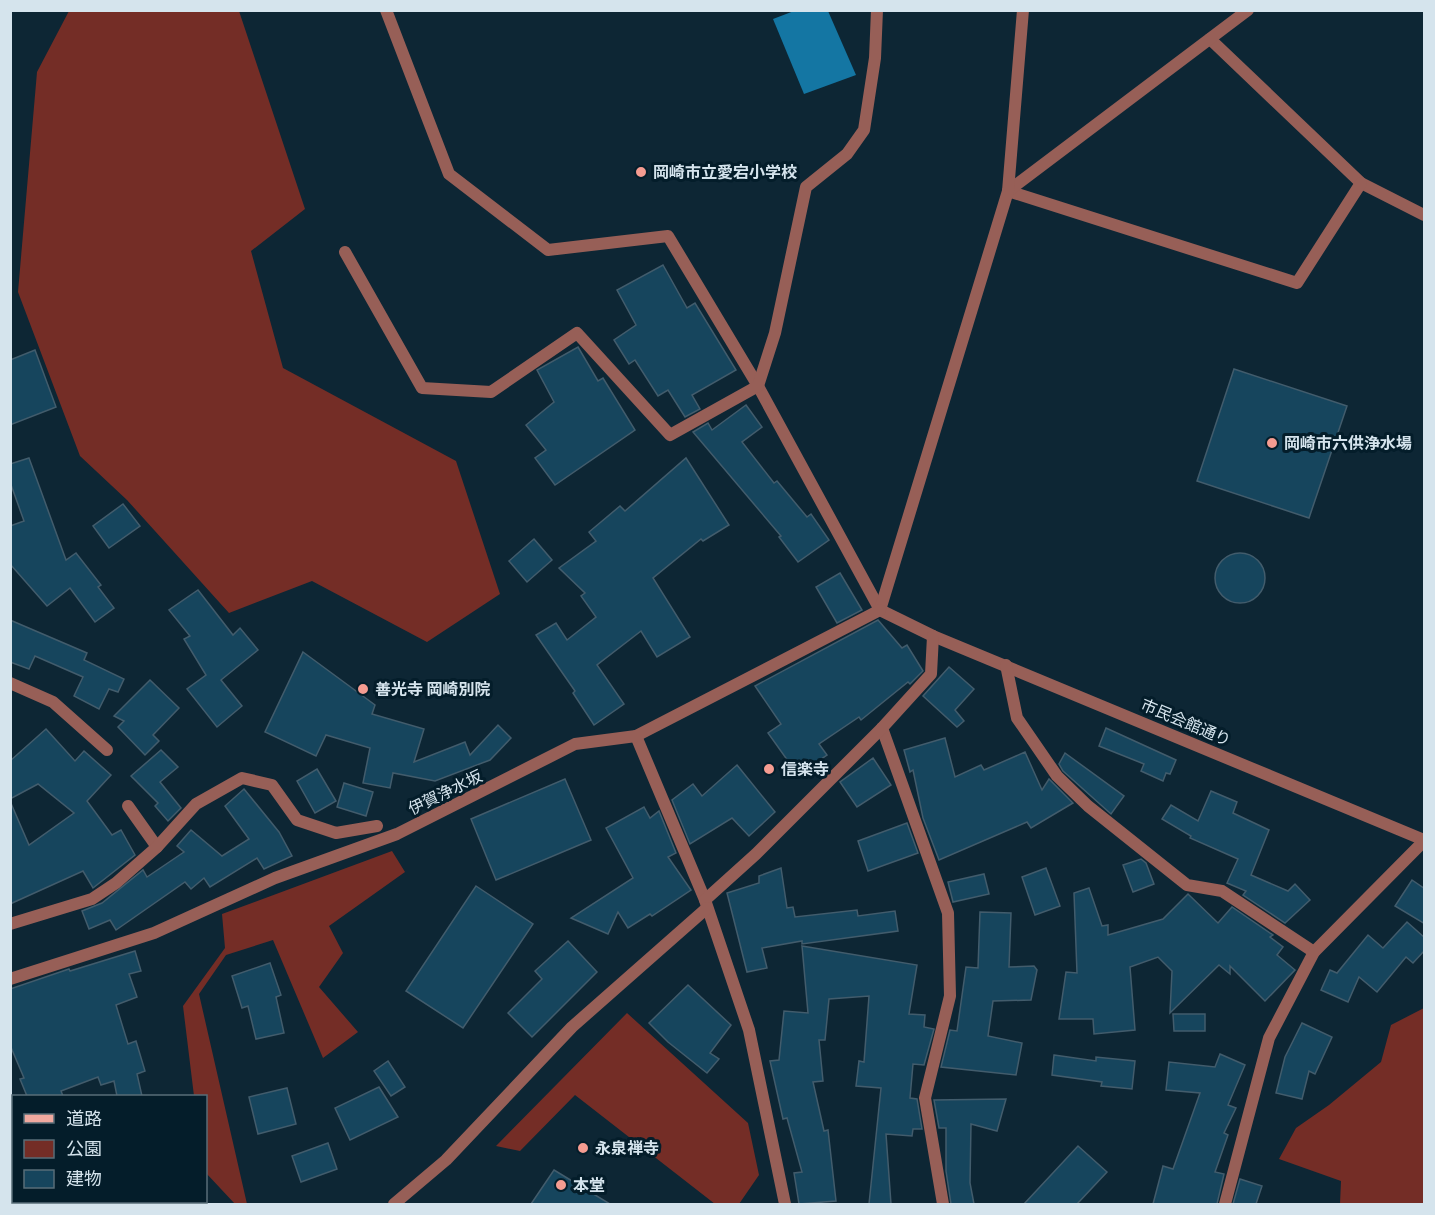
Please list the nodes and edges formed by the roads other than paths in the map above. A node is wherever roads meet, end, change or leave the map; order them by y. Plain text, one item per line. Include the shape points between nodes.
1 (386, 10) edge
2 (877, 10) edge
3 (1023, 10) edge
4 (1248, 10) edge
5 (1210, 39) junction
6 (1361, 183) junction
7 (1008, 191) junction
8 (1425, 215) edge
9 (345, 252) dead end
10 (758, 386) junction
11 (880, 610) junction
12 (933, 636) junction
13 (1006, 665) junction
14 (10, 683) edge
15 (882, 728) junction
16 (636, 736) junction
17 (107, 750) dead end
18 (128, 806) dead end
19 (377, 826) dead end
20 (1425, 840) edge
21 (157, 847) junction
22 (706, 904) junction
23 (10, 924) edge
24 (1314, 952) junction
25 (10, 979) edge
26 (394, 1204) edge
27 (785, 1204) edge
28 (943, 1204) edge
29 (1226, 1204) edge

1 - 10 street via 449,174 548,250 668,236
2 - 10 street via 875,58 864,130 847,154 806,187 775,333
3 - 7 street
4 - 5 street
5 - 6 street
5 - 7 street
6 - 7 street via 1297,284
6 - 8 street
7 - 11 street
9 - 10 street via 422,388 491,392 577,333 670,435
10 - 11 street
11 - 12 street, 市民会館通り
11 - 16 street, 伊賀浄水坂
12 - 13 street, 市民会館通り
12 - 15 street via 931,674
13 - 20 street, 市民会館通り
13 - 24 street via 1017,718 1058,776 1088,806 1188,885 1222,891
14 - 17 street via 53,702
15 - 22 street
15 - 28 street via 948,913 950,996 925,1098
16 - 22 street
16 - 25 street, 伊賀浄水坂 via 575,744 397,834 275,878 154,933
18 - 21 street
19 - 21 street via 336,833 297,820 272,785 242,778 196,804
20 - 24 street
21 - 23 street via 92,899
22 - 26 street via 572,1028 446,1160
22 - 27 street via 749,1030
24 - 29 street via 1269,1038

